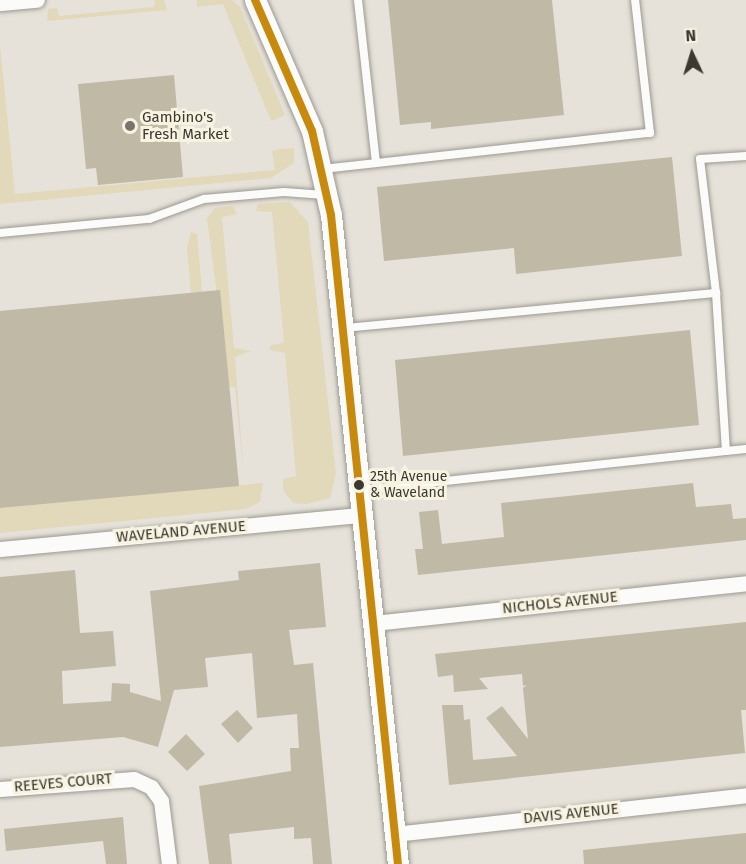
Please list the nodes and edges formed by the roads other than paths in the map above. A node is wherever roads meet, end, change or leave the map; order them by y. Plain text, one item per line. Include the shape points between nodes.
1 (37, 0) edge
2 (255, 0) edge
3 (358, 0) edge
4 (635, 0) edge
5 (0, 3) edge
6 (746, 156) edge
7 (376, 163) junction
8 (321, 169) junction
9 (327, 195) junction
10 (0, 233) edge
11 (716, 293) junction
12 (343, 328) junction
13 (746, 449) edge
14 (726, 451) junction
15 (359, 490) junction
16 (362, 515) junction
17 (0, 549) edge
18 (746, 584) edge
19 (374, 623) junction
20 (0, 789) edge
21 (746, 795) edge
22 (395, 834) junction
23 (169, 864) edge
24 (398, 864) edge

1 - 5 street
2 - 8 street via 292,77
3 - 7 lane
4 - 7 lane via 650,133
6 - 11 lane via 700,159
7 - 8 lane
8 - 9 street
9 - 10 lane via 284,192 204,199 149,219
9 - 12 street
11 - 12 lane
11 - 14 lane
12 - 15 street
13 - 14 lane
14 - 15 lane
15 - 16 street
16 - 17 street, WAVELAND AVENUE
16 - 19 street
18 - 19 street, NICHOLS AVENUE
19 - 22 street
20 - 23 street, REEVES COURT via 135,779 151,787 161,801
21 - 22 street, DAVIS AVENUE
22 - 24 street

